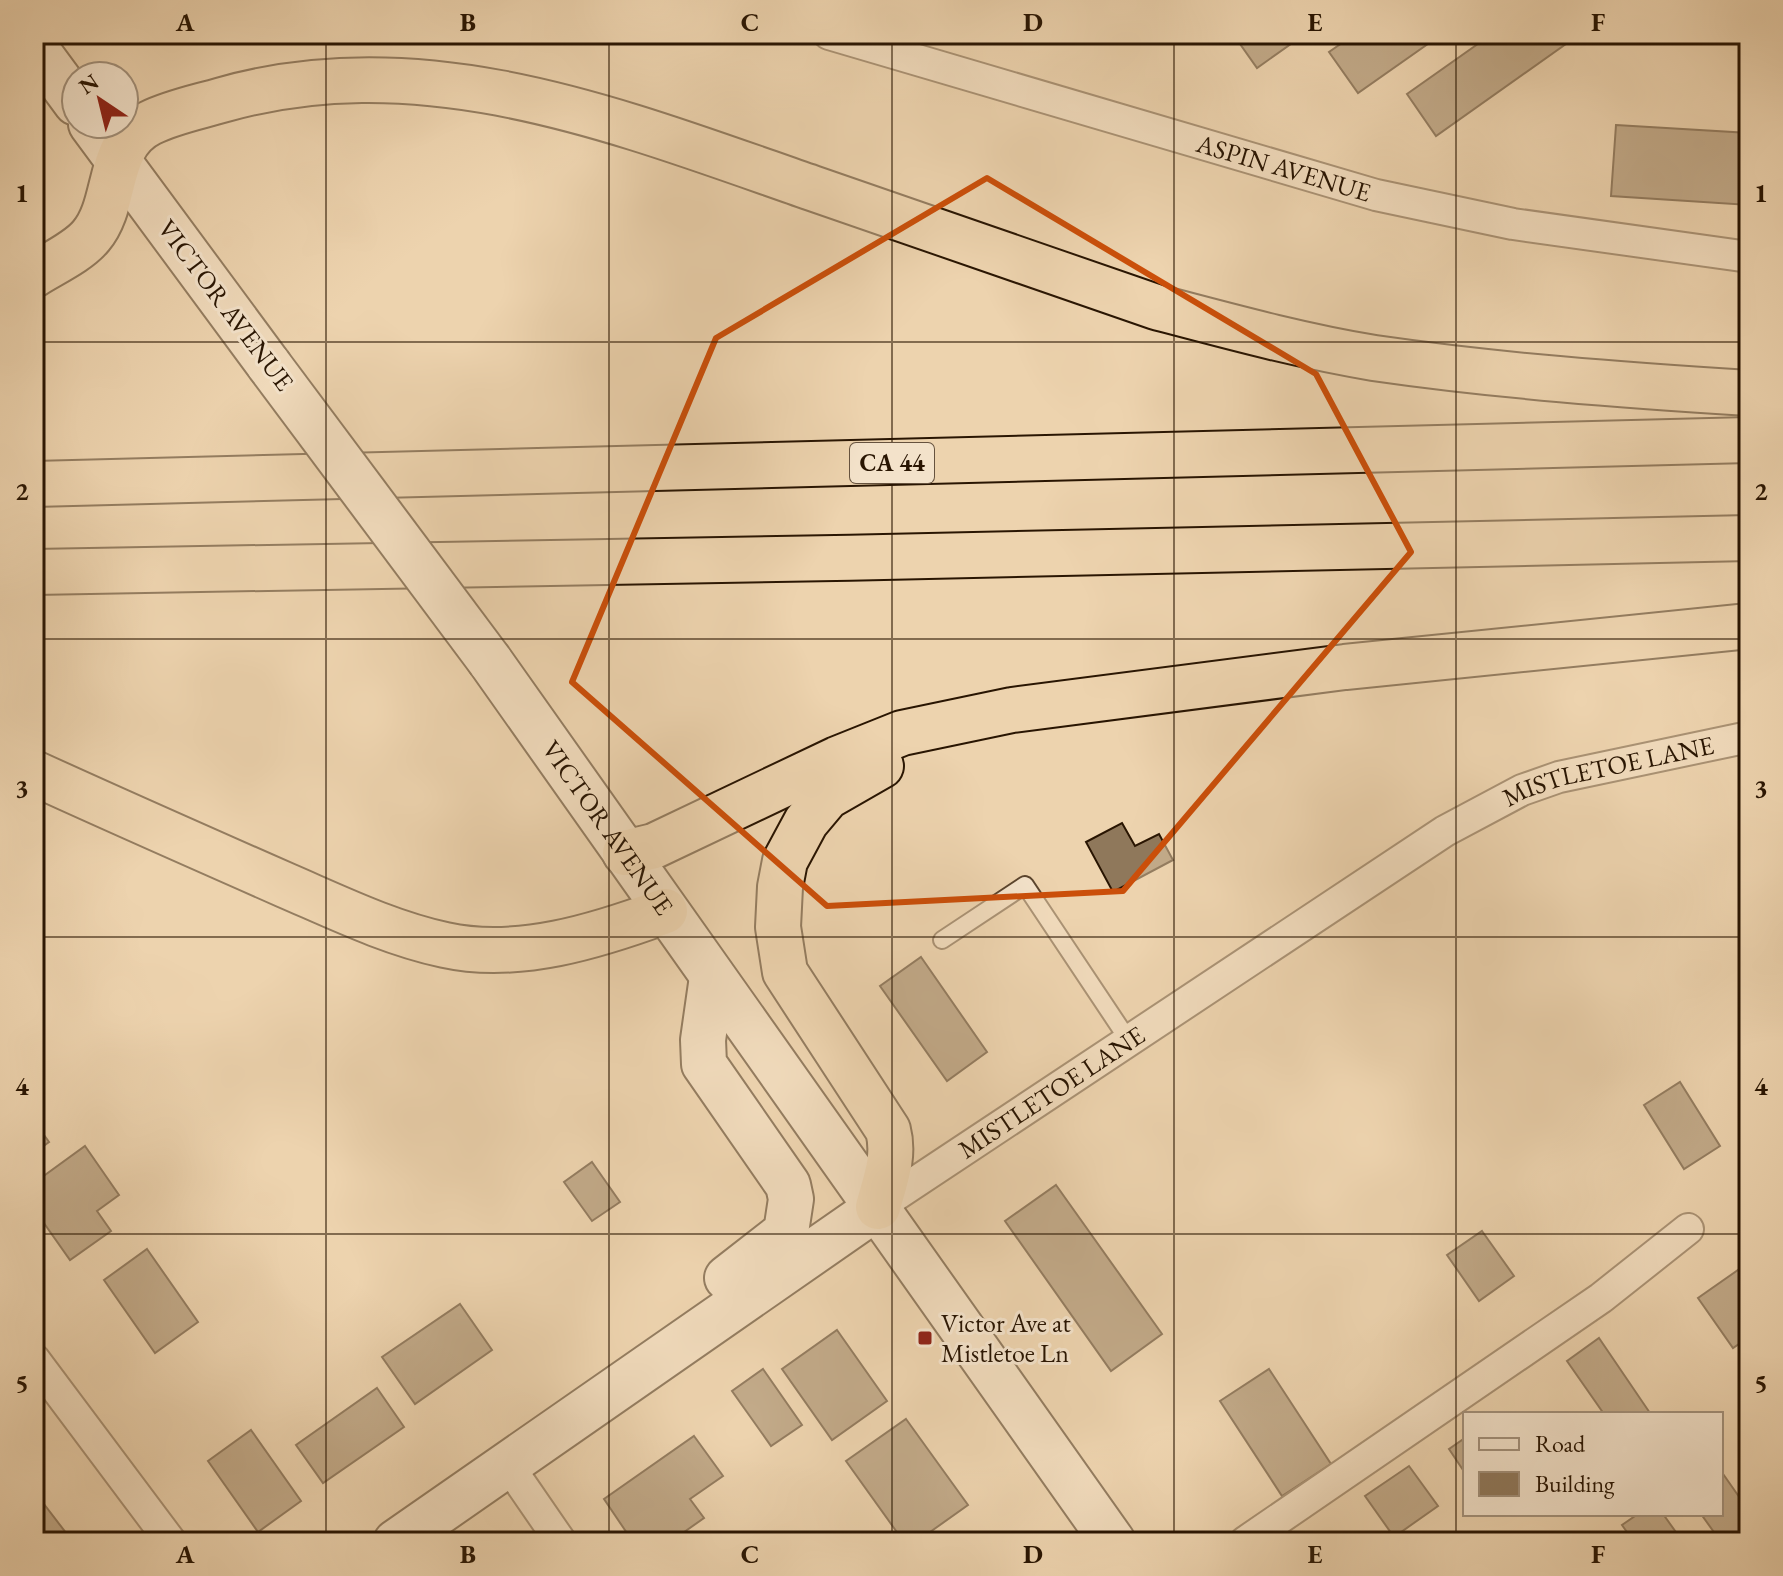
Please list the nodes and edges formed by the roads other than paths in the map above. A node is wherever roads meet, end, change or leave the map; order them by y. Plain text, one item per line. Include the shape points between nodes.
1 (829, 34) edge
2 (34, 46) edge
3 (60, 81) edge
4 (103, 140) edge
5 (118, 160) junction
6 (1749, 257) edge
7 (34, 275) edge
8 (1749, 393) edge
9 (1749, 440) edge
10 (34, 484) edge
11 (1749, 538) edge
12 (34, 572) edge
13 (1749, 626) edge
14 (1012, 710) junction
15 (1749, 737) edge
16 (34, 773) edge
17 (625, 853) junction
18 (665, 911) junction
19 (942, 940) dead end
20 (712, 977) junction
21 (1129, 1041) junction
22 (878, 1207) junction
23 (1688, 1229) dead end
24 (34, 1359) edge
25 (646, 1371) junction
26 (508, 1465) junction
27 (171, 1542) edge
28 (396, 1542) edge
29 (561, 1542) edge
30 (1113, 1542) edge
31 (1245, 1542) edge

1 - 6 street, ASPIN AVENUE via 1376,195 1513,224
2 - 3 main road
4 - 5 main road, VICTOR AVENUE
5 - 7 highway via 91,237
5 - 8 highway via 148,124 288,85 412,80 497,90 634,127 1141,302 1242,330 1371,357 1547,380
5 - 17 main road, VICTOR AVENUE, bridge via 490,661
9 - 10 highway, CA 44
11 - 12 highway
13 - 14 highway via 1345,667
14 - 17 highway via 902,733 654,846
14 - 22 highway via 871,770 827,797 785,861 778,927 785,972 892,1144
15 - 21 street, MISTLETOE LANE via 1629,760 1522,790 1445,831
16 - 18 highway via 356,916 446,945 508,948 568,942
17 - 18 main road, VICTOR AVENUE
18 - 20 main road, VICTOR AVENUE
19 - 21 lane via 1025,885
20 - 22 main road, VICTOR AVENUE
20 - 25 main road via 704,1064 788,1185 787,1227 681,1315 658,1339
21 - 22 street, MISTLETOE LANE
22 - 25 main road, MISTLETOE LANE
22 - 30 main road, VICTOR AVENUE
23 - 31 street via 1601,1298
24 - 27 street
25 - 26 main road, MISTLETOE LANE
26 - 28 main road, MISTLETOE LANE
26 - 29 street

